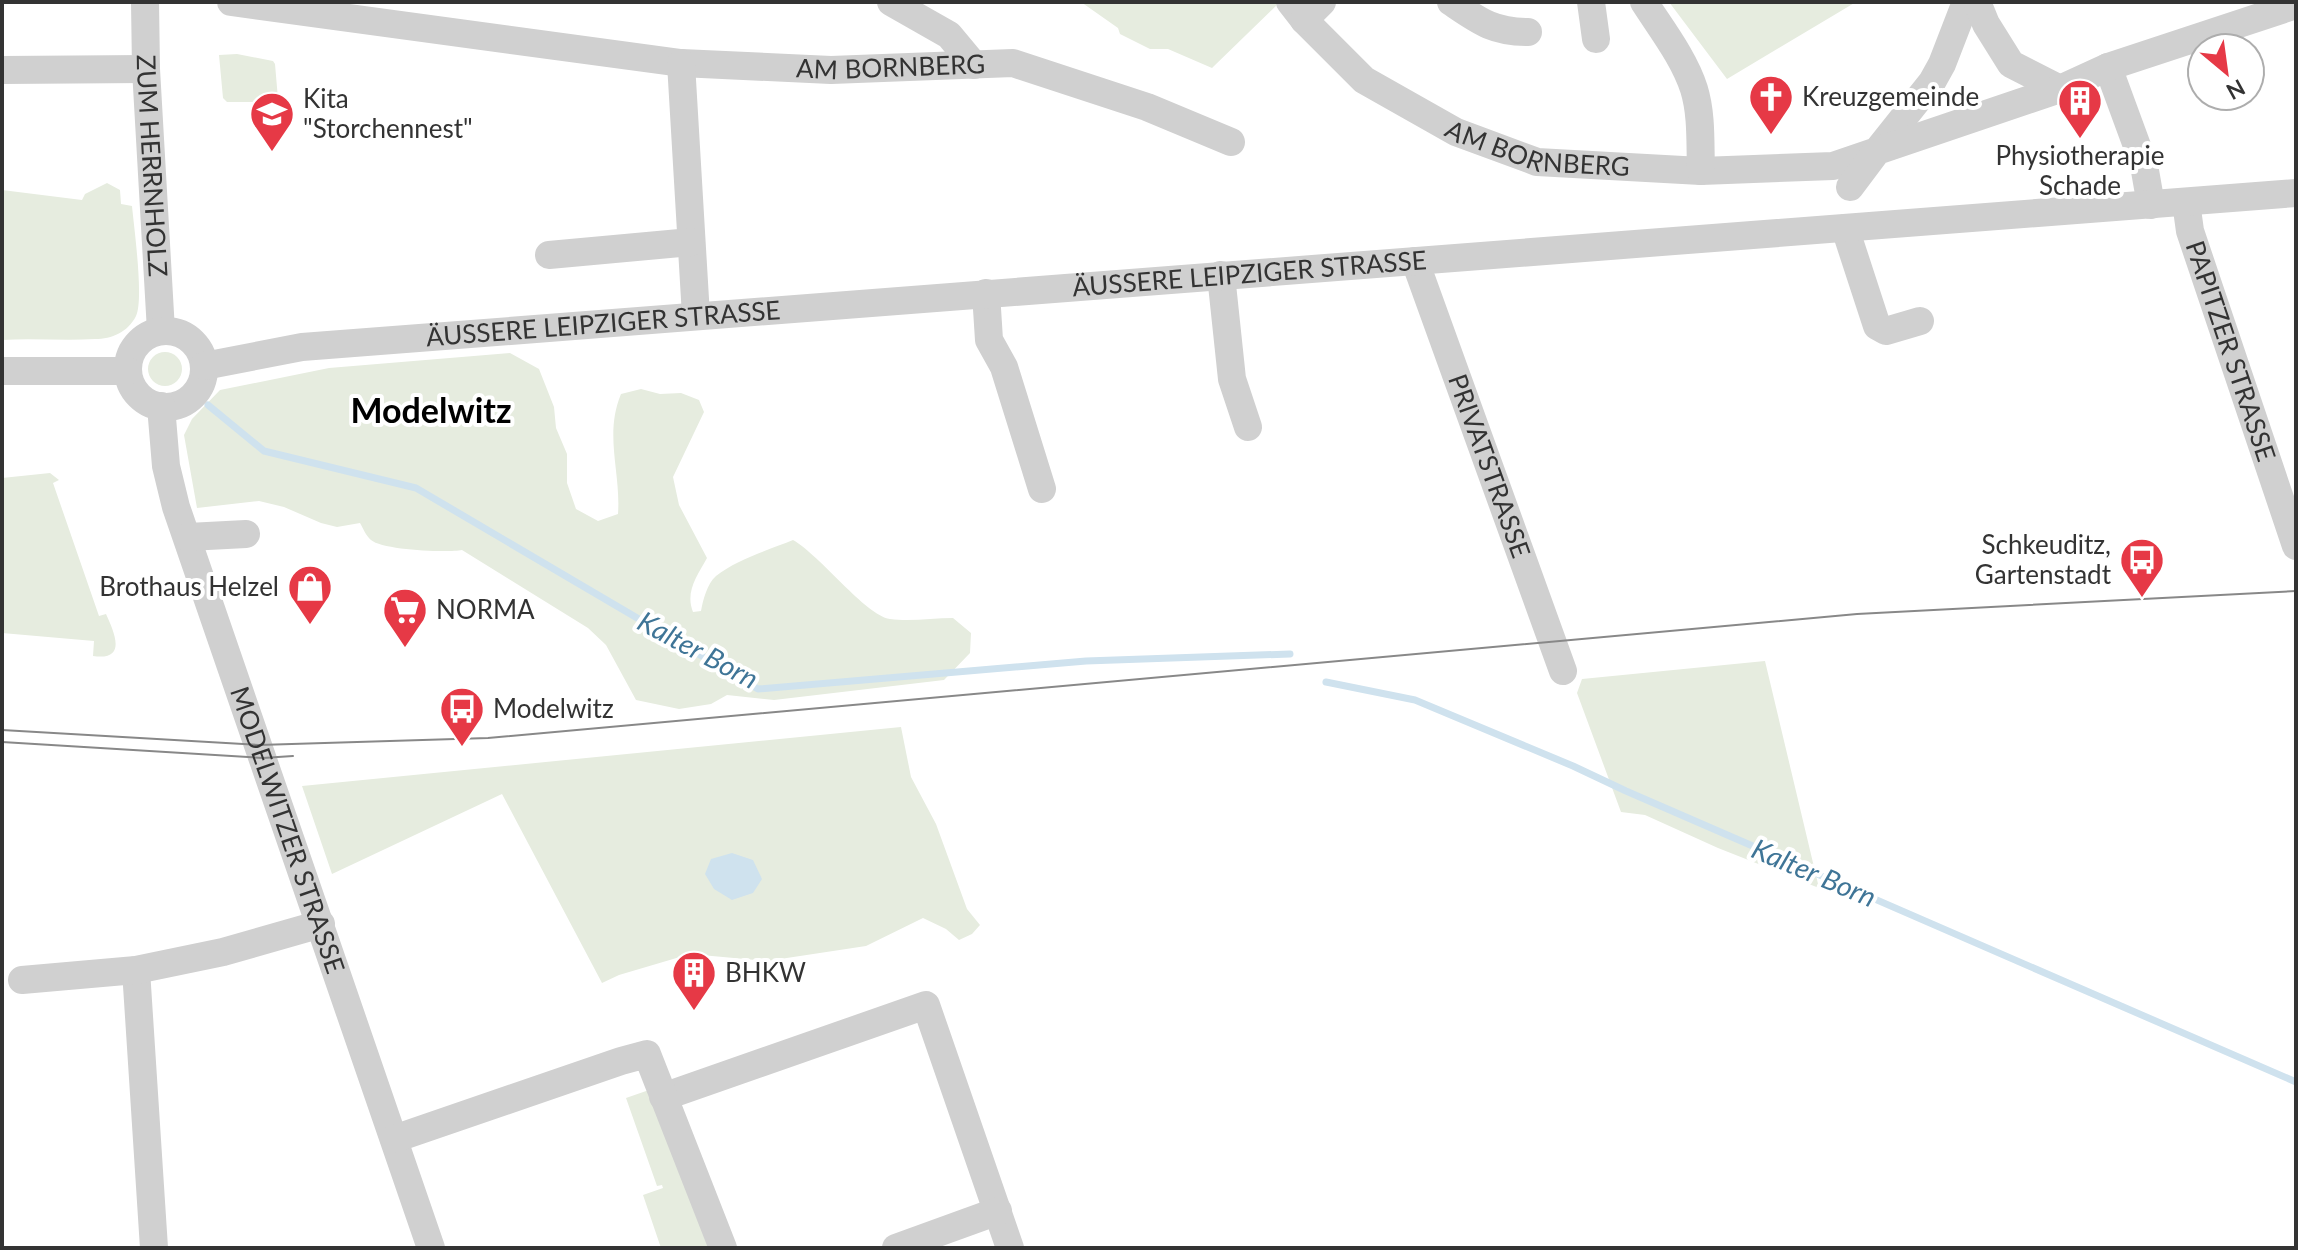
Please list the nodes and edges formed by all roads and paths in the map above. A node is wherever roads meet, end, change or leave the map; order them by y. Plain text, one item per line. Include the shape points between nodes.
1 (145, 2) edge
2 (231, 2) edge
3 (891, 2) edge
4 (1451, 2) edge
5 (1591, 2) edge
6 (1644, 2) edge
7 (1966, 2) edge
8 (1977, 2) edge
9 (2296, 5) edge
10 (1305, 8) edge
11 (1528, 32) dead end
12 (1596, 39) dead end
13 (681, 63) junction
14 (974, 65) junction
15 (2108, 67) junction
16 (146, 69) junction
17 (2, 70) edge
18 (2060, 89) junction
19 (1231, 142) dead end
20 (1877, 151) junction
21 (1701, 171) junction
22 (1841, 177) junction
23 (2296, 193) edge
24 (2186, 202) junction
25 (2151, 205) junction
26 (1848, 228) junction
27 (691, 242) junction
28 (549, 255) dead end
29 (1415, 261) junction
30 (1221, 275) junction
31 (986, 293) junction
32 (696, 316) junction
33 (1920, 321) dead end
34 (161, 331) junction
35 (204, 366) junction
36 (2, 371) edge
37 (128, 371) junction
38 (161, 406) junction
39 (1248, 427) dead end
40 (1042, 489) dead end
41 (246, 534) dead end
42 (188, 537) junction
43 (2296, 546) edge
44 (1563, 671) dead end
45 (321, 924) junction
46 (136, 970) junction
47 (22, 980) dead end
48 (663, 1097) junction
49 (394, 1139) junction
50 (998, 1211) junction
51 (154, 1248) edge
52 (431, 1248) edge
53 (723, 1248) edge
54 (896, 1248) edge
55 (1010, 1248) edge

1 - 16 street, ZUM HERRNHOLZ
2 - 13 street, AM BORNBERG
3 - 14 street via 949,35
4 - 11 street via 1488,27
5 - 12 street
6 - 21 street via 1695,92
7 - 20 street via 1932,82
8 - 18 street via 2011,64
9 - 15 street, AM BORNBERG
10 - 21 street, AM BORNBERG via 1364,80 1456,132 1537,162
13 - 14 street, AM BORNBERG via 831,70
13 - 27 street
14 - 19 street, AM BORNBERG via 1013,63 1147,107
15 - 18 street, AM BORNBERG
15 - 25 street via 2144,165
16 - 17 street
16 - 34 street, ZUM HERRNHOLZ
18 - 20 street, AM BORNBERG
20 - 22 street, AM BORNBERG
21 - 22 street, AM BORNBERG
22 - 26 street
23 - 24 street, ÄUSSERE LEIPZIGER STRASSE
24 - 25 street, ÄUSSERE LEIPZIGER STRASSE
24 - 43 street, PAPITZER STRASSE via 2190,231
25 - 26 street, ÄUSSERE LEIPZIGER STRASSE
26 - 29 street, ÄUSSERE LEIPZIGER STRASSE
26 - 33 street via 1877,326 1886,331
27 - 28 street
27 - 32 street
29 - 30 street, ÄUSSERE LEIPZIGER STRASSE
29 - 44 street, PRIVATSTRASSE
30 - 31 street, ÄUSSERE LEIPZIGER STRASSE
30 - 39 street via 1232,379
31 - 32 street, ÄUSSERE LEIPZIGER STRASSE
31 - 40 street via 989,340 1004,367
32 - 35 street, ÄUSSERE LEIPZIGER STRASSE via 302,347
34 - 35 street via 185,336
34 - 37 street via 140,341
35 - 38 street via 192,397
36 - 37 street
37 - 38 street via 138,395
38 - 42 street, MODELWITZER STRASSE via 167,476
41 - 42 street
42 - 45 street, MODELWITZER STRASSE
45 - 46 street
45 - 49 street, MODELWITZER STRASSE
46 - 47 street
46 - 51 street
48 - 49 street via 647,1054
48 - 50 street via 926,1005
48 - 53 street
49 - 52 street, MODELWITZER STRASSE
50 - 54 street
50 - 55 street

